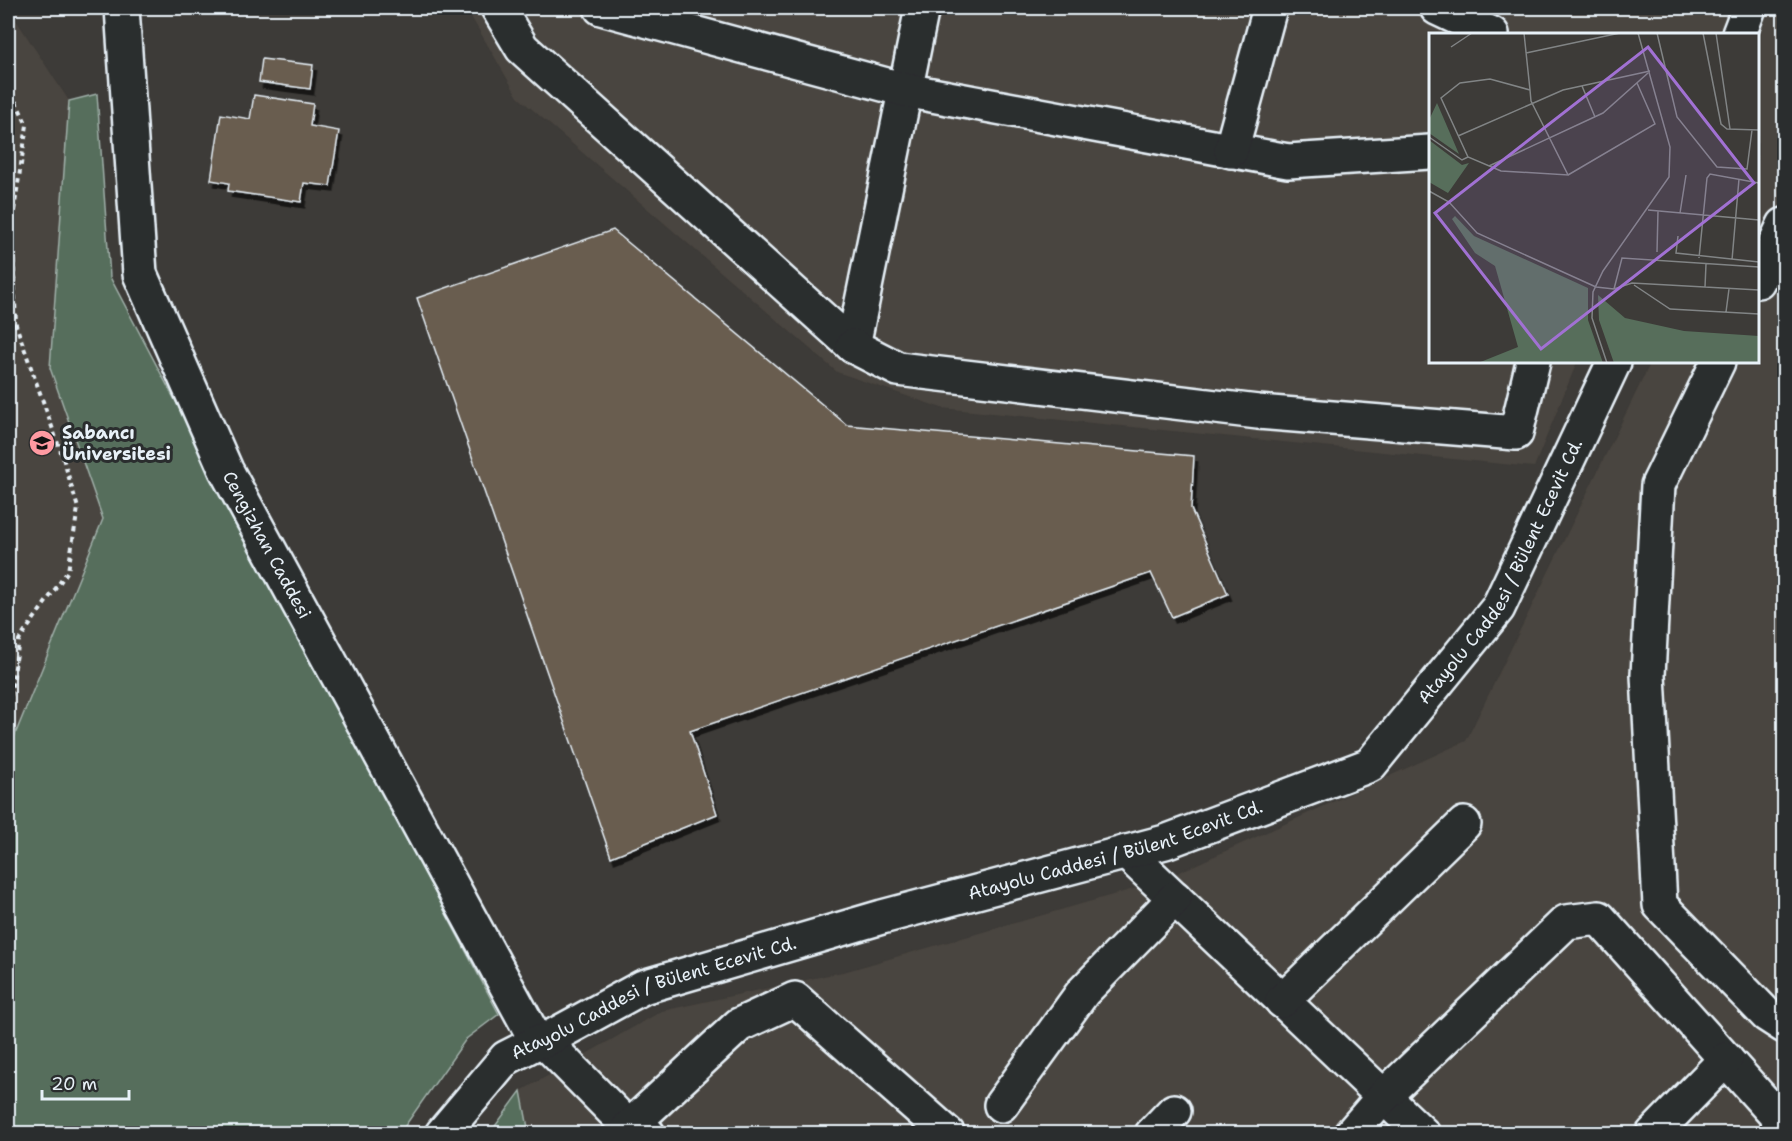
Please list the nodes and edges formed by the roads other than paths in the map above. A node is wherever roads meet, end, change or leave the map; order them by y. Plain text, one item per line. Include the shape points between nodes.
1 (122, 8) edge
2 (498, 8) edge
3 (601, 8) edge
4 (922, 8) edge
5 (1270, 8) edge
6 (1437, 8) edge
7 (1749, 8) edge
8 (1490, 33) edge
9 (1739, 33) edge
10 (905, 90) junction
11 (1231, 151) junction
12 (1429, 152) edge
13 (1785, 225) edge
14 (1759, 279) edge
15 (853, 346) junction
16 (1533, 363) edge
17 (1614, 363) edge
18 (1718, 363) edge
19 (1464, 824) dead end
20 (1126, 852) junction
21 (1175, 898) junction
22 (1282, 1000) junction
23 (1785, 1026) edge
24 (541, 1041) junction
25 (1726, 1059) junction
26 (1383, 1097) junction
27 (1001, 1105) dead end
28 (1785, 1124) edge
29 (638, 1130) edge
30 (442, 1134) edge
31 (948, 1134) edge
32 (1351, 1134) edge
33 (1424, 1134) edge
34 (1653, 1134) edge

1 - 24 street, Cengizhan Caddesi via 140,274 226,471
2 - 15 street via 522,48
3 - 10 street
4 - 10 street
5 - 11 street
6 - 8 street
7 - 9 street
10 - 11 street
10 - 15 street
11 - 12 street via 1288,161
13 - 14 street
15 - 16 street via 898,369 1258,411 1516,433
17 - 20 street, Atayolu Caddesi / Bülent Ecevit Cd. via 1498,608 1370,765 1165,842
18 - 23 street via 1658,485 1648,675 1660,905 1767,1015
19 - 22 street
20 - 21 street
20 - 24 street, Atayolu Caddesi / Bülent Ecevit Cd. via 882,916 643,987
21 - 22 street
21 - 27 street via 1083,992
22 - 26 street
24 - 29 street, Cengizhan Caddesi
24 - 30 street, Atayolu Caddesi / Bülent Ecevit Cd. via 506,1058
25 - 26 street via 1599,918 1566,922
25 - 28 street
25 - 34 street
26 - 32 street
26 - 33 street
29 - 31 street via 739,1025 795,999

